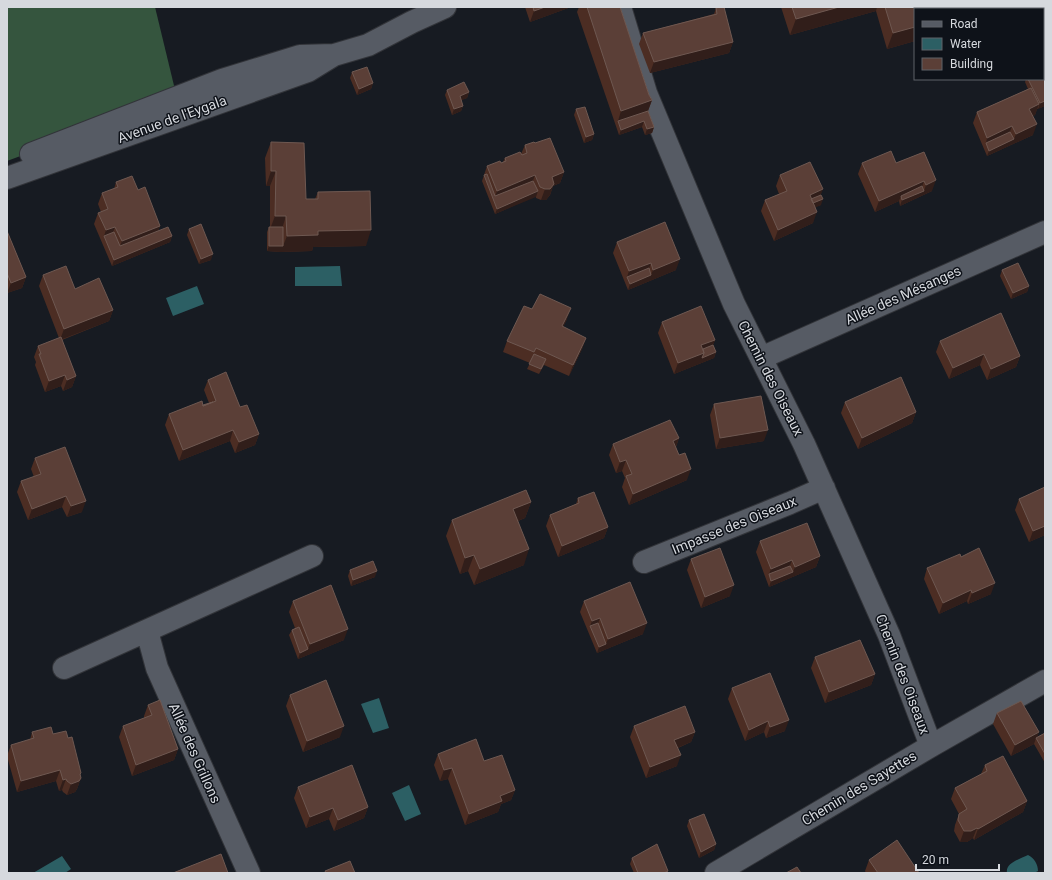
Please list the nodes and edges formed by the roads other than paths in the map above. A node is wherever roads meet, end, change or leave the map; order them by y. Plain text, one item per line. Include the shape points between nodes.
1 (445, 7) edge
2 (620, 7) edge
3 (334, 55) junction
4 (7, 163) edge
5 (7, 178) edge
6 (1045, 232) edge
7 (761, 358) junction
8 (824, 488) junction
9 (312, 556) dead end
10 (644, 562) dead end
11 (147, 631) junction
12 (64, 668) dead end
13 (1045, 681) edge
14 (931, 746) junction
15 (248, 873) edge
16 (716, 873) edge

1 - 3 street, Avenue de l'Eygala via 368,45
2 - 7 street, Chemin des Oiseaux via 646,93 734,304
3 - 4 street, Avenue de l'Eygala via 300,56 222,80
3 - 5 street, Avenue de l'Eygala via 308,71
6 - 7 street, Allée des Mésanges
7 - 8 street, Chemin des Oiseaux
8 - 10 street, Impasse des Oiseaux
8 - 14 street, Chemin des Oiseaux via 889,635
9 - 11 street
11 - 12 street
11 - 15 street, Allée des Grillons via 157,668
13 - 14 street, Chemin des Sayettes
14 - 16 street, Chemin des Sayettes

